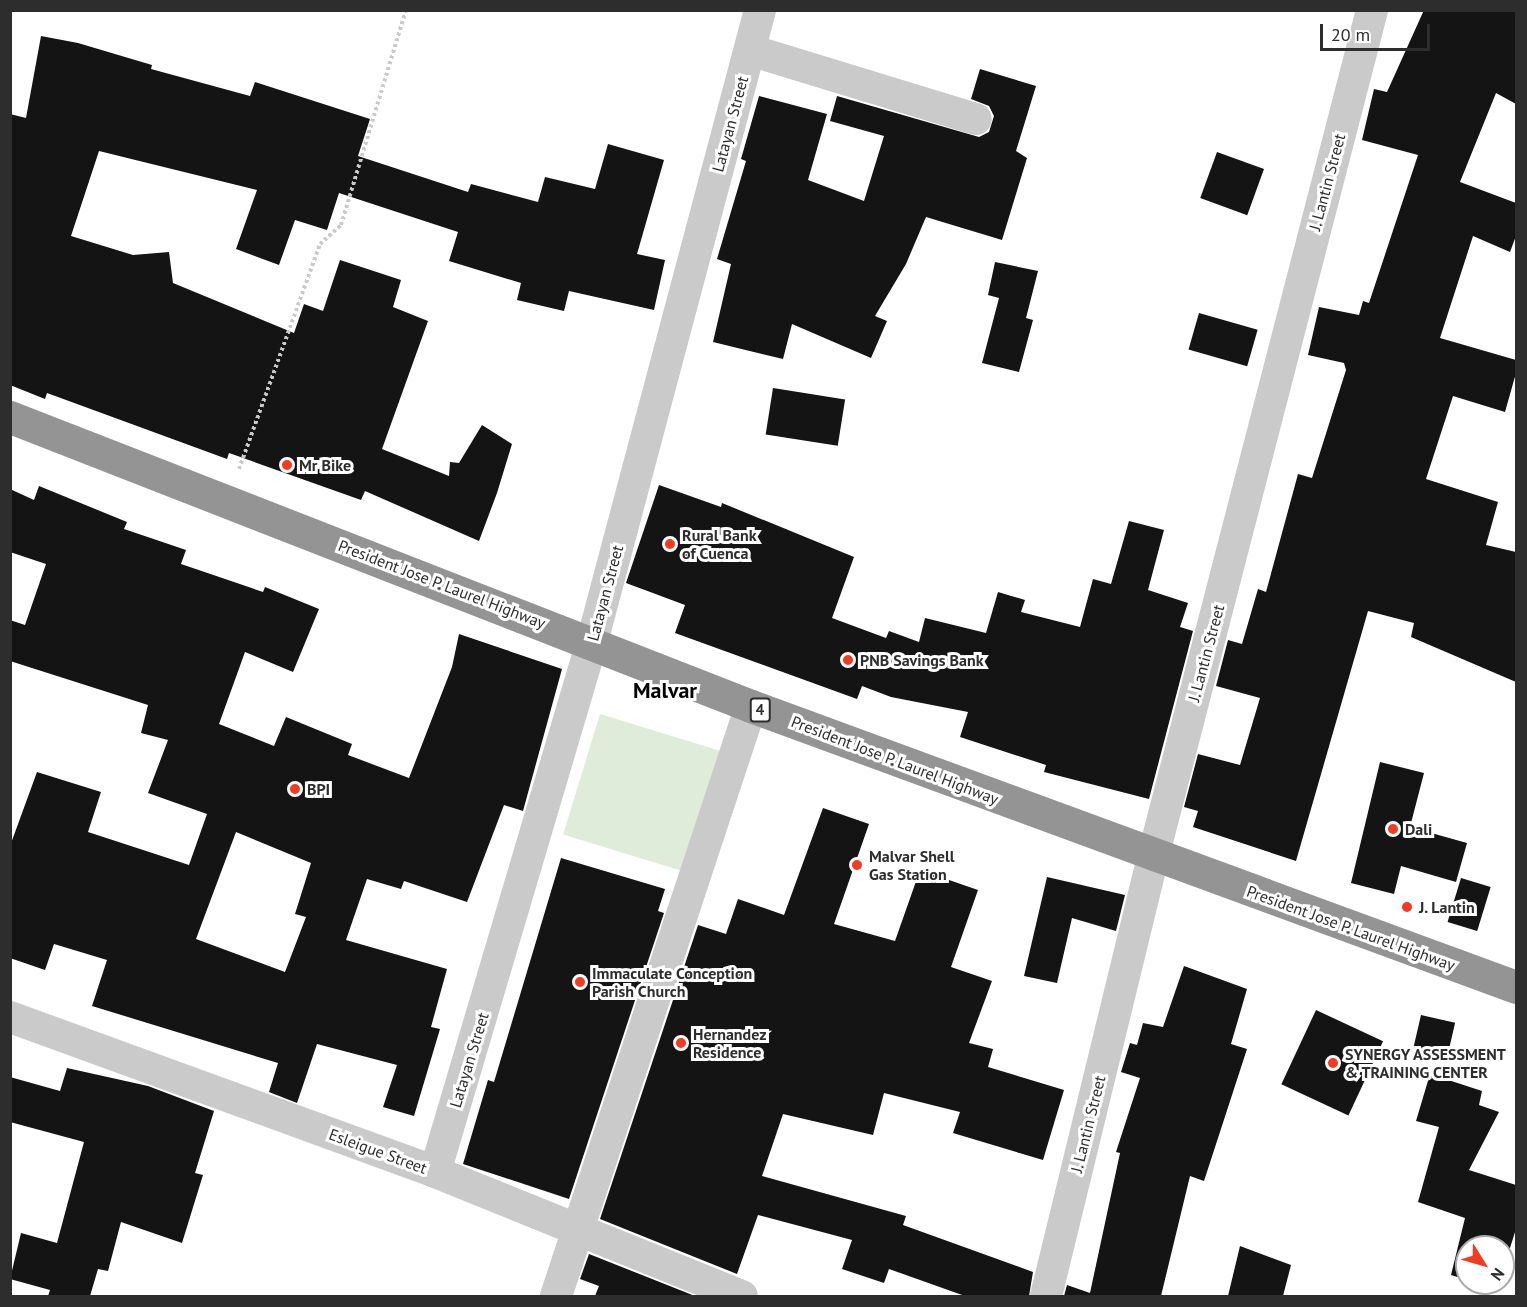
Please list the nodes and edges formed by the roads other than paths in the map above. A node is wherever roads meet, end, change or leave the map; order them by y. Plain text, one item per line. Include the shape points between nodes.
1 (760, 10) edge
2 (1372, 10) edge
3 (750, 50) junction
4 (976, 119) dead end
5 (10, 417) edge
6 (592, 642) junction
7 (751, 706) junction
8 (1153, 857) junction
9 (1516, 987) edge
10 (10, 1017) edge
11 (435, 1172) junction
12 (576, 1230) junction
13 (556, 1296) edge
14 (742, 1296) edge
15 (1046, 1296) edge

1 - 3 street, Latayan Street
2 - 8 street, J. Lantin Street
3 - 4 street
3 - 6 street, Latayan Street
5 - 6 highway, President Jose P. Laurel Highway / 4
6 - 7 highway, President Jose P. Laurel Highway / 4
6 - 11 street, Latayan Street
7 - 8 highway, President Jose P. Laurel Highway / 4
7 - 12 street
8 - 9 highway, President Jose P. Laurel Highway / 4
8 - 15 street, J. Lantin Street
10 - 11 street, Esleigue Street
11 - 12 street, Esleigue Street
12 - 13 street
12 - 14 street, Esleigue Street

